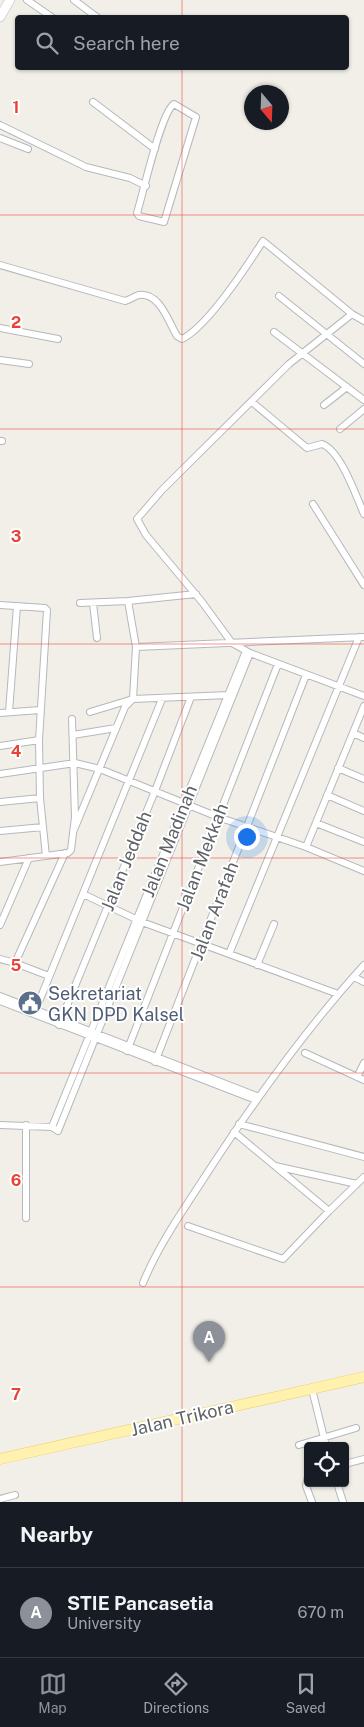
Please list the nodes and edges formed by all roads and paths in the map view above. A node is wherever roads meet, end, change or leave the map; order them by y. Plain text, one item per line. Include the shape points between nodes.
1 (5, 0) edge
2 (10, 0) edge
3 (27, 0) edge
4 (74, 0) edge
5 (0, 8) edge
6 (49, 15) edge
7 (94, 15) edge
8 (0, 17) edge
9 (93, 102) dead end
10 (0, 125) edge
11 (0, 138) edge
12 (28, 149) dead end
13 (155, 149) junction
14 (146, 186) junction
15 (0, 265) edge
16 (279, 296) dead end
17 (352, 314) junction
18 (364, 320) edge
19 (0, 328) edge
20 (274, 332) dead end
21 (327, 334) junction
22 (58, 339) dead end
23 (302, 353) junction
24 (0, 360) edge
25 (29, 364) dead end
26 (364, 364) edge
27 (347, 387) junction
28 (364, 400) edge
29 (252, 402) junction
30 (324, 405) dead end
31 (364, 409) edge
32 (340, 429) dead end
33 (314, 504) dead end
34 (364, 514) edge
35 (364, 584) edge
36 (196, 594) junction
37 (128, 601) junction
38 (80, 603) dead end
39 (93, 603) junction
40 (0, 605) edge
41 (17, 606) junction
42 (362, 637) edge
43 (97, 638) dead end
44 (232, 643) junction
45 (136, 647) junction
46 (248, 652) junction
47 (278, 664) junction
48 (306, 676) junction
49 (339, 687) junction
50 (230, 695) junction
51 (364, 696) edge
52 (190, 697) junction
53 (162, 699) junction
54 (133, 700) junction
55 (364, 706) edge
56 (40, 710) junction
57 (9, 712) junction
58 (90, 712) dead end
59 (0, 713) edge
60 (72, 719) dead end
61 (116, 728) junction
62 (353, 734) junction
63 (73, 735) junction
64 (364, 738) edge
65 (39, 740) junction
66 (0, 746) edge
67 (74, 763) junction
68 (39, 768) junction
69 (338, 768) junction
70 (100, 769) junction
71 (0, 774) edge
72 (364, 780) edge
73 (128, 781) junction
74 (155, 791) junction
75 (327, 795) junction
76 (40, 798) junction
77 (0, 802) edge
78 (187, 804) junction
79 (364, 811) edge
80 (218, 817) junction
81 (316, 822) junction
82 (43, 827) junction
83 (247, 827) junction
84 (0, 831) edge
85 (73, 832) junction
86 (276, 838) junction
87 (364, 842) edge
88 (306, 847) junction
89 (65, 853) junction
90 (46, 856) junction
91 (29, 858) junction
92 (0, 862) edge
93 (364, 871) edge
94 (82, 894) junction
95 (108, 906) junction
96 (140, 921) junction
97 (274, 924) dead end
98 (0, 925) edge
99 (172, 934) junction
100 (202, 943) junction
101 (229, 954) junction
102 (0, 959) edge
103 (16, 963) junction
104 (257, 965) junction
105 (364, 965) edge
106 (49, 976) junction
107 (354, 976) junction
108 (364, 982) edge
109 (338, 994) junction
110 (0, 996) edge
111 (0, 1001) edge
112 (35, 1012) junction
113 (60, 1022) junction
114 (94, 1035) junction
115 (128, 1049) junction
116 (305, 1053) dead end
117 (156, 1060) junction
118 (364, 1063) edge
119 (361, 1078) edge
120 (257, 1098) junction
121 (239, 1124) junction
122 (0, 1125) edge
123 (26, 1125) junction
124 (234, 1132) junction
125 (364, 1157) edge
126 (274, 1165) junction
127 (364, 1177) edge
128 (357, 1184) junction
129 (329, 1211) junction
130 (26, 1218) dead end
131 (188, 1226) dead end
132 (143, 1283) dead end
133 (364, 1377) edge
134 (312, 1389) junction
135 (356, 1428) dead end
136 (324, 1437) junction
137 (325, 1442) edge
138 (299, 1445) dead end
139 (0, 1459) edge
140 (364, 1459) edge
141 (349, 1463) edge
142 (306, 1487) edge
143 (338, 1487) edge
144 (16, 1495) dead end
145 (0, 1499) edge
146 (312, 1502) edge
147 (343, 1502) edge

1 - 5 street
2 - 8 street
3 - 6 street
4 - 7 street
9 - 13 street
10 - 14 street via 86,167 130,178
11 - 12 street
13 - 14 street
13 - 14 street via 171,105 179,106 196,117 166,222 138,215
15 - 17 street via 125,302 139,295 152,298 160,304 177,336 182,339 211,314 263,240
16 - 21 street
17 - 18 street
17 - 21 street
19 - 22 street
20 - 23 street
21 - 23 street
21 - 26 street
23 - 27 street
23 - 29 street
24 - 25 street
27 - 28 street
27 - 30 street
29 - 34 street via 307,448 327,446 340,463
29 - 36 street via 137,519 146,535
31 - 32 street
33 - 35 street
36 - 37 street
36 - 44 street
37 - 39 street
37 - 45 street
38 - 39 street
39 - 43 street
40 - 41 street
41 - 56 street via 48,610
41 - 57 street
42 - 44 street
42 - 49 street
44 - 45 street
44 - 46 street
45 - 54 street
46 - 47 street
46 - 50 street, Jalan Madinah
47 - 48 street
47 - 80 street, Jalan Mekkah
48 - 49 street
48 - 83 street, Jalan Arafah
49 - 51 street
49 - 86 street
50 - 52 street
50 - 78 street, Jalan Madinah
52 - 53 street
52 - 74 street, Jalan Jeddah
53 - 54 street
53 - 73 street
54 - 58 street
54 - 61 street via 124,707
55 - 62 street
56 - 57 street
56 - 65 street
57 - 59 street
60 - 63 street
61 - 63 street
61 - 70 street
62 - 64 street
62 - 69 street
63 - 67 street
65 - 66 street
65 - 68 street
67 - 68 street
67 - 70 street
67 - 85 street
68 - 71 street
68 - 76 street
69 - 72 street
69 - 75 street
70 - 73 street
70 - 85 street
73 - 74 street
73 - 94 street
74 - 78 street
74 - 95 street, Jalan Jeddah
75 - 79 street
75 - 81 street
76 - 77 street
76 - 82 street
78 - 80 street
78 - 96 street, Jalan Madinah
80 - 83 street
80 - 99 street, Jalan Mekkah
81 - 87 street
81 - 88 street
82 - 84 street
82 - 90 street
83 - 86 street
83 - 100 street, Jalan Arafah
85 - 89 street via 72,850
86 - 88 street
86 - 101 street
88 - 93 street
89 - 90 street
89 - 103 street
90 - 91 street
91 - 92 street
91 - 98 street
94 - 95 street
94 - 106 street
95 - 96 street
95 - 113 street, Jalan Jeddah
96 - 99 street
96 - 114 street, Jalan Madinah
97 - 104 street
99 - 100 street
99 - 115 street, Jalan Mekkah
100 - 101 street
100 - 117 street, Jalan Arafah
101 - 104 street
102 - 103 street
103 - 106 street
104 - 109 street
105 - 107 street
106 - 112 street
107 - 108 street
107 - 109 street
109 - 120 street
110 - 112 street
111 - 112 street
112 - 113 street
113 - 114 street
114 - 115 street
114 - 123 street, Jalan Madinah via 55,1129
115 - 117 street
116 - 119 street
117 - 120 street
118 - 119 street
120 - 121 street
121 - 124 street
121 - 125 street
122 - 123 street
123 - 130 street
124 - 126 street
124 - 132 street via 161,1246
126 - 128 street
126 - 129 street
127 - 128 street
128 - 129 street
129 - 131 street via 283,1259
133 - 134 main road, Jalan Trikora
134 - 136 street
134 - 139 main road, Jalan Trikora
135 - 136 street
136 - 137 street
136 - 138 street
140 - 141 street
142 - 146 street
143 - 147 street
144 - 145 street

